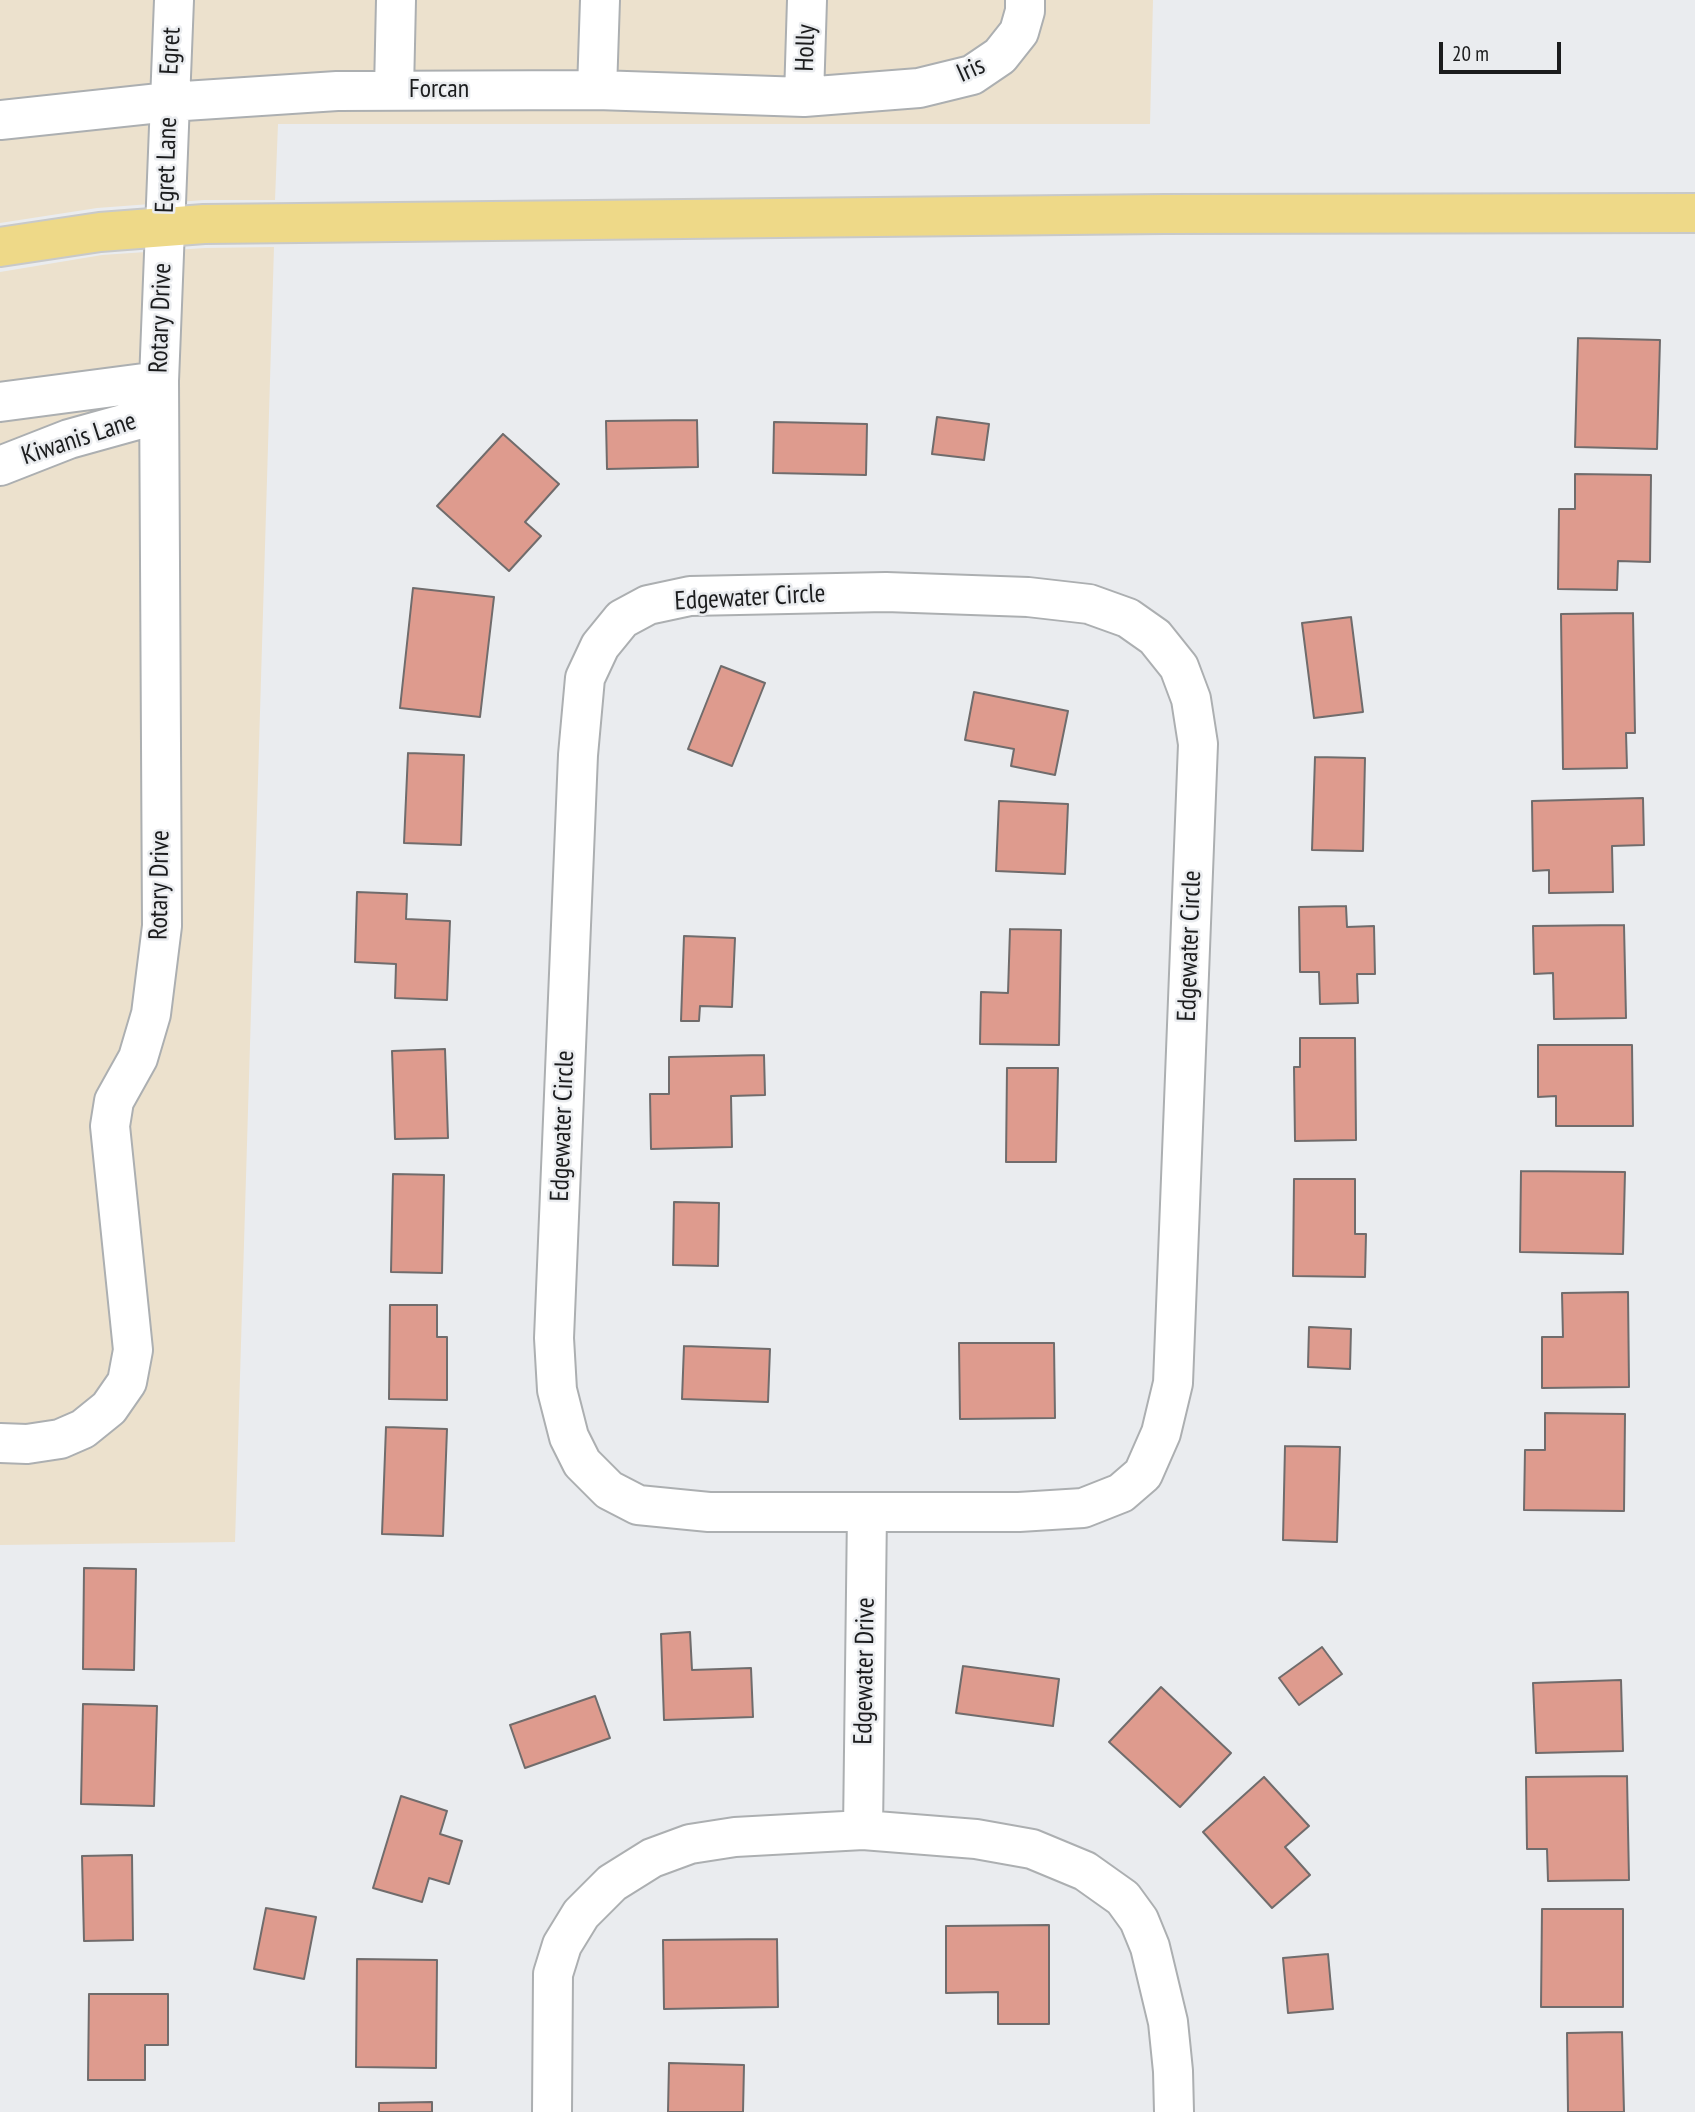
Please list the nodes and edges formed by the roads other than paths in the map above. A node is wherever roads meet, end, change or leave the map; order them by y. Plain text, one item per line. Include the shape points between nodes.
1 (174, 0) edge
2 (396, 0) edge
3 (600, 0) edge
4 (807, 0) edge
5 (1025, 0) edge
6 (394, 90) junction
7 (597, 90) junction
8 (878, 91) joint
9 (804, 97) junction
10 (169, 102) junction
11 (0, 120) edge
12 (1695, 213) edge
13 (164, 228) junction
14 (0, 247) edge
15 (159, 398) junction
16 (0, 402) edge
17 (0, 466) edge
18 (0, 1443) edge
19 (867, 1512) junction
20 (863, 1830) junction
21 (552, 2112) edge
22 (1174, 2112) edge

1 - 10 street, Egret
2 - 6 street
3 - 7 street
4 - 9 street, Holly
5 - 8 street, Iris via 1019,32 1000,56 972,75 919,88
6 - 7 street, Forcan
6 - 10 street, Forcan
7 - 9 street, Forcan
8 - 9 street, Forcan
10 - 11 street, Forcan
10 - 13 street, Egret Lane
12 - 13 main road via 1164,214
13 - 14 main road
13 - 15 street, Rotary Drive
15 - 16 street
15 - 17 street, Kiwanis Lane
15 - 18 street, Rotary Drive via 162,926 151,1014 138,1058 114,1101 110,1126 133,1350 127,1382 109,1408 83,1429 60,1440
19 - 19 street, Edgewater Circle via 709,1512 638,1505 609,1490 582,1463 569,1437 556,1391 554,1338 585,678 600,646 622,619 648,605 690,596 886,593 1028,597 1089,604 1128,618 1155,637 1179,667 1191,699 1198,744 1173,1383 1161,1433 1143,1474 1121,1493 1083,1508
19 - 20 street, Edgewater Drive
20 - 21 street via 690,1844 652,1858 612,1883 581,1914 562,1945 553,1974
20 - 22 street via 976,1839 1032,1849 1084,1871 1123,1898 1139,1920 1153,1959 1168,2022

